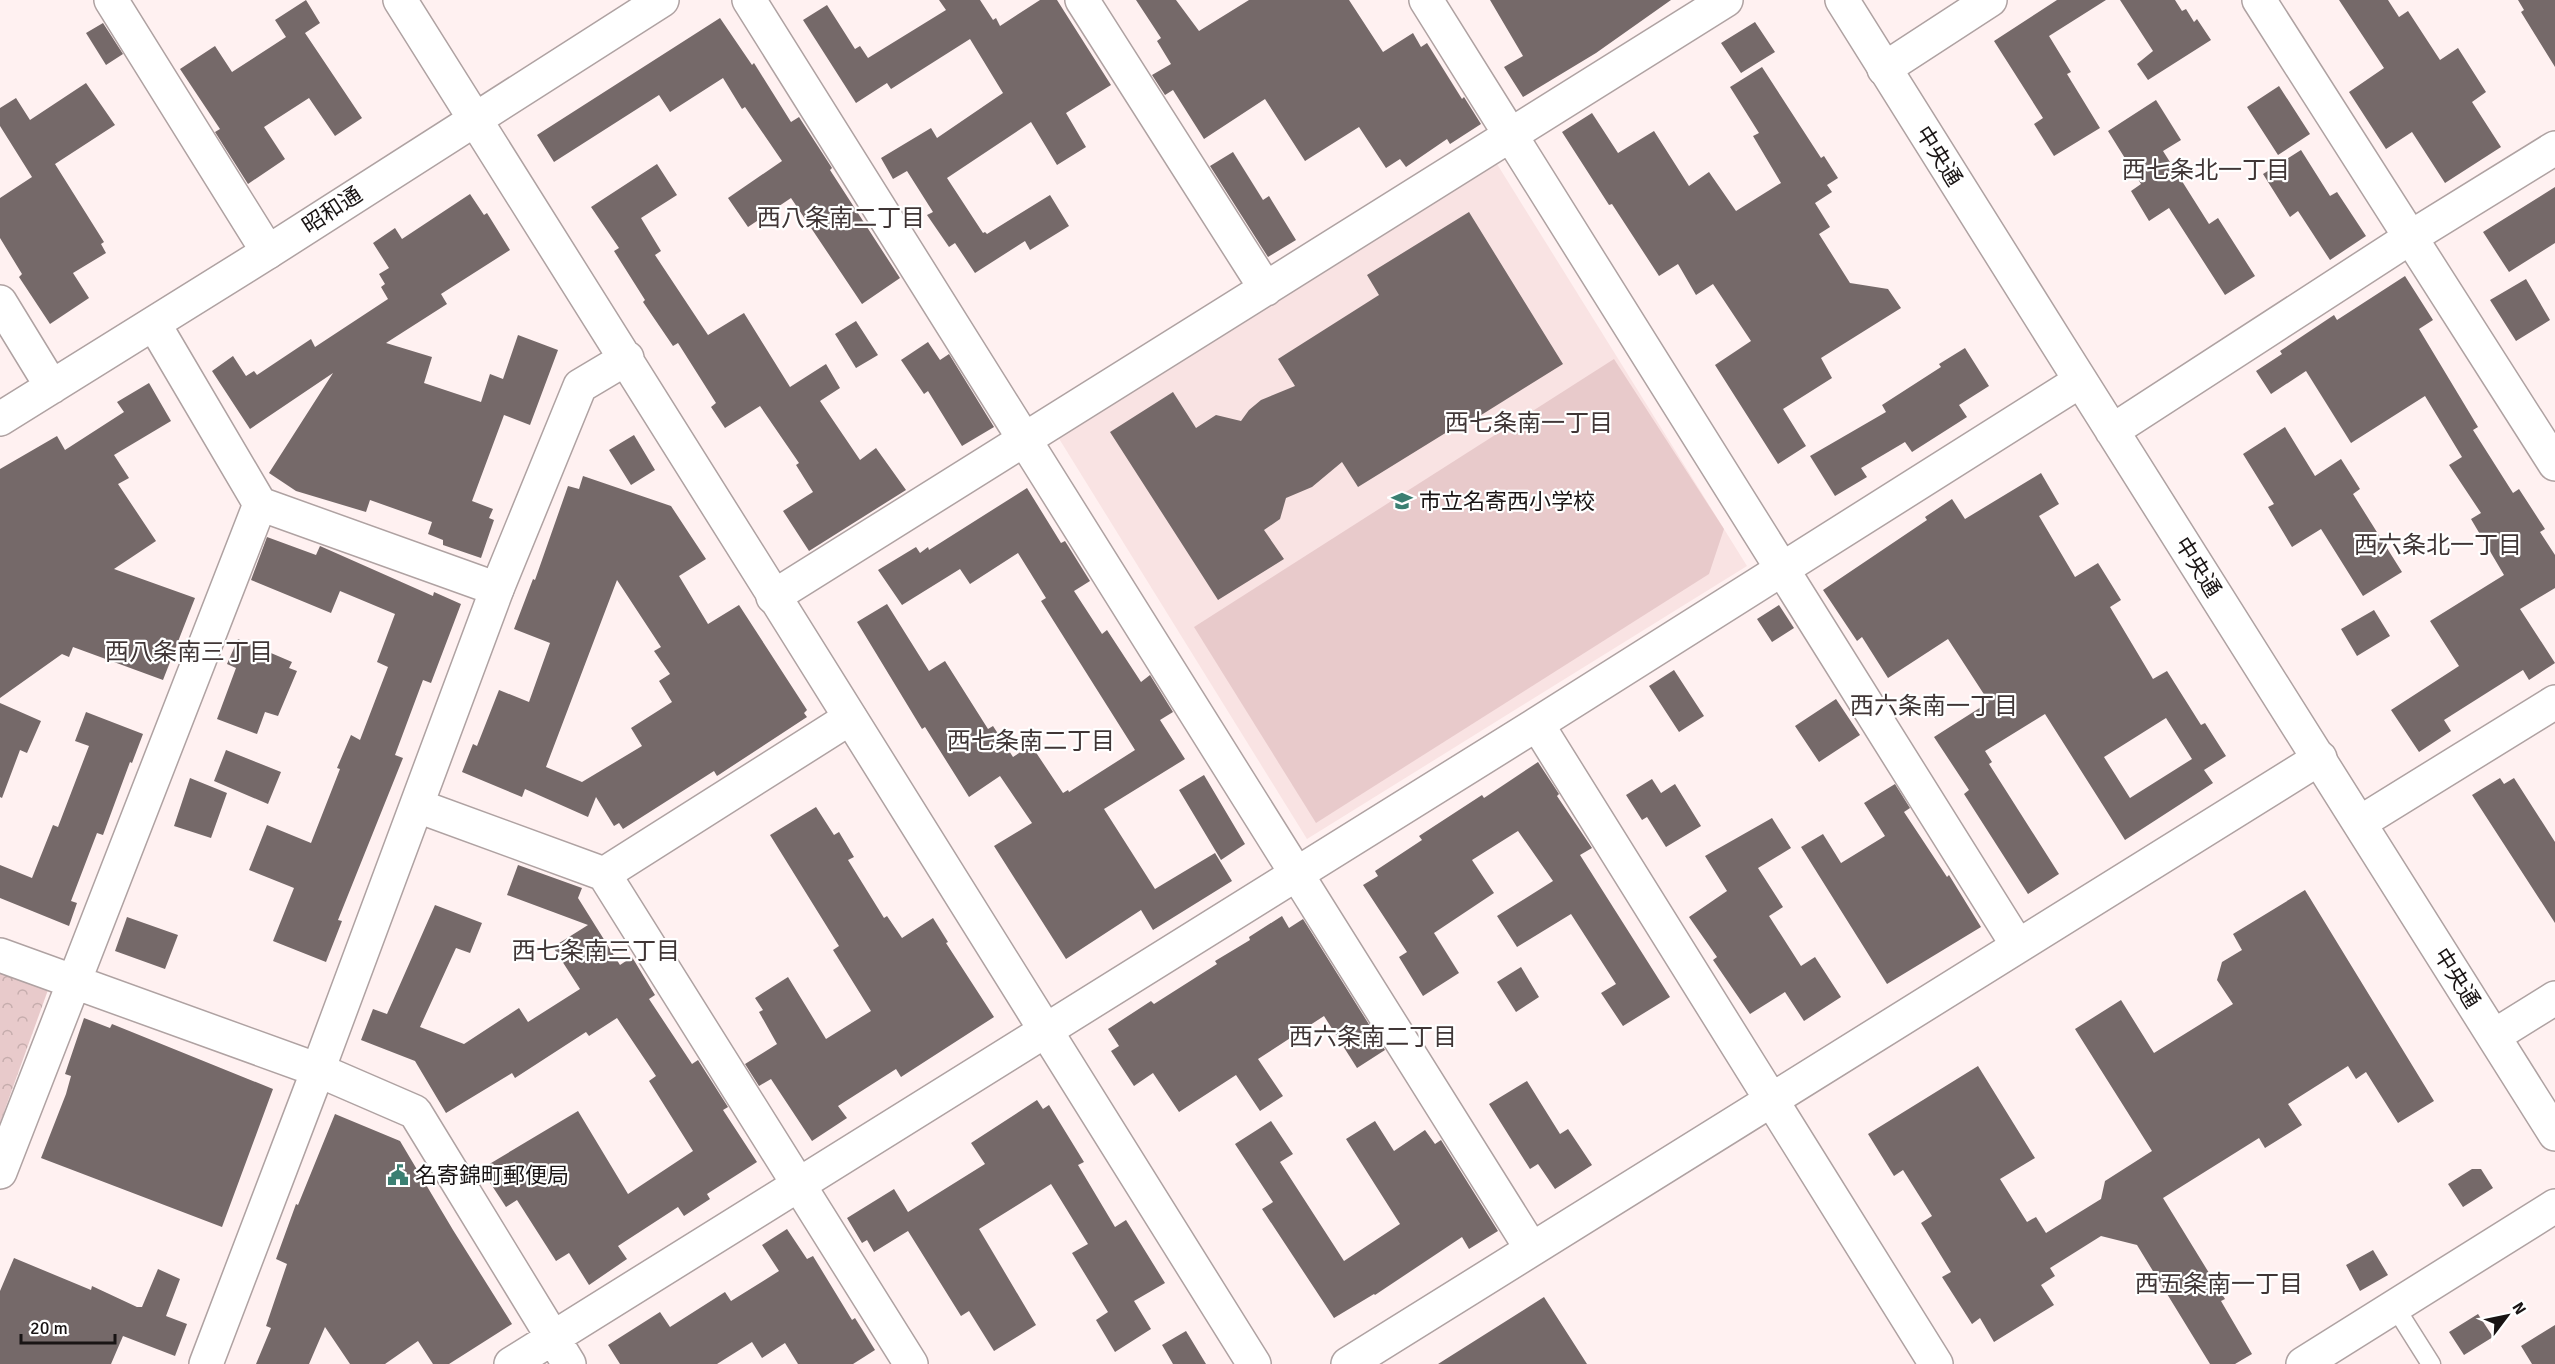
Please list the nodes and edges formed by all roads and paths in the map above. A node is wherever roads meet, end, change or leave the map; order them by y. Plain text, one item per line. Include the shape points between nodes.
1 (111, 0) edge
2 (400, 0) edge
3 (662, 0) edge
4 (748, 0) edge
5 (1082, 0) edge
6 (1426, 0) edge
7 (1726, 0) edge
8 (1842, 0) edge
9 (1990, 0) edge
10 (2259, 0) edge
11 (1884, 69) junction
12 (475, 118) junction
13 (1511, 135) junction
14 (2555, 148) edge
15 (2411, 237) junction
16 (268, 252) junction
17 (1266, 289) junction
18 (0, 302) edge
19 (154, 324) junction
20 (627, 358) junction
21 (2080, 381) junction
22 (52, 387) junction
23 (0, 419) edge
24 (2112, 431) junction
25 (1025, 438) junction
26 (2555, 464) edge
27 (260, 504) junction
28 (1781, 570) junction
29 (497, 589) junction
30 (773, 597) junction
31 (2555, 702) edge
32 (850, 718) junction
33 (1538, 724) junction
34 (2320, 758) junction
35 (418, 806) junction
36 (2361, 822) junction
37 (1297, 873) junction
38 (604, 874) junction
39 (2018, 946) junction
40 (0, 955) edge
41 (73, 982) junction
42 (2555, 998) edge
43 (1045, 1031) junction
44 (2494, 1036) junction
45 (318, 1070) junction
46 (1772, 1101) junction
47 (2555, 1134) edge
48 (0, 1172) edge
49 (798, 1185) junction
50 (2555, 1206) edge
51 (1531, 1248) junction
52 (2395, 1307) junction
53 (561, 1351) edge
54 (206, 1364) edge
55 (511, 1364) edge
56 (911, 1364) edge
57 (1254, 1364) edge
58 (1348, 1364) edge
59 (1936, 1364) edge
60 (2303, 1364) edge
61 (2431, 1364) edge

1 - 16 street
2 - 12 street
3 - 12 street, 昭和通
4 - 25 street
5 - 17 street
6 - 13 street
7 - 13 street
8 - 11 street, 中央通
9 - 11 street
10 - 15 street
11 - 21 street, 中央通
12 - 16 street, 昭和通
12 - 20 street
13 - 17 street
13 - 28 street
14 - 15 street
15 - 24 street
15 - 26 street
16 - 19 street, 昭和通
17 - 25 street
18 - 22 street
19 - 22 street, 昭和通
19 - 27 street
20 - 29 street via 580,386
20 - 30 street
21 - 24 street, 中央通
21 - 28 street
22 - 23 street, 昭和通
24 - 34 street, 中央通
25 - 30 street
25 - 37 street
27 - 29 street
27 - 41 street
28 - 33 street
28 - 39 street
29 - 35 street
30 - 32 street
31 - 36 street
32 - 38 street
32 - 43 street
33 - 37 street
33 - 46 street
34 - 36 street, 中央通
34 - 39 street
35 - 38 street
35 - 45 street
36 - 44 street, 中央通
37 - 43 street
37 - 51 street
38 - 49 street
39 - 46 street
40 - 41 street
41 - 45 street
41 - 48 street
42 - 44 street
43 - 49 street
43 - 57 street
44 - 47 street, 中央通
45 - 53 street via 415,1112
45 - 54 street
46 - 51 street
46 - 59 street
49 - 53 street
49 - 56 street
50 - 52 street
51 - 58 street
52 - 60 street
52 - 61 lane
53 - 55 street

